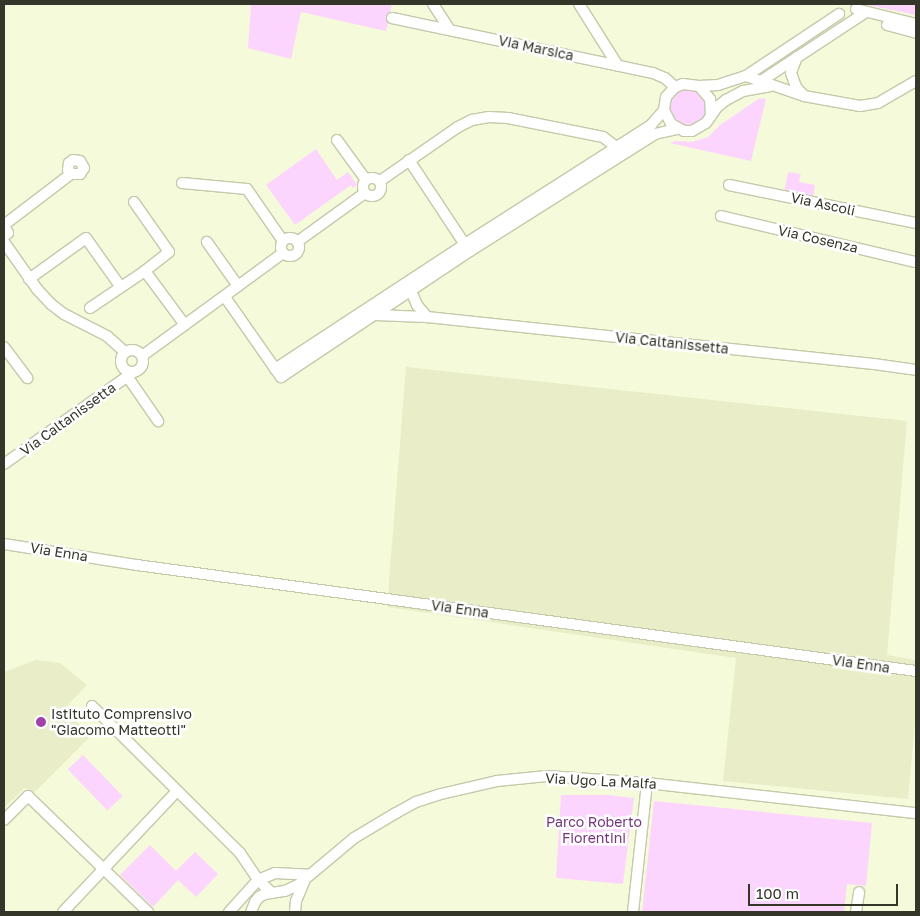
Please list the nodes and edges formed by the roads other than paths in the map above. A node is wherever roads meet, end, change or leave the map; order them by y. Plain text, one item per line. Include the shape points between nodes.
1 (434, 4) edge
2 (579, 4) edge
3 (840, 14) dead end
4 (392, 18) dead end
5 (916, 24) edge
6 (822, 25) junction
7 (887, 25) dead end
8 (450, 30) junction
9 (916, 33) edge
10 (829, 36) junction
11 (797, 57) junction
12 (618, 66) junction
13 (746, 76) junction
14 (916, 81) edge
15 (765, 83) junction
16 (699, 86) junction
17 (675, 87) junction
18 (804, 96) junction
19 (664, 110) junction
20 (710, 116) junction
21 (677, 129) junction
22 (338, 140) dead end
23 (621, 150) junction
24 (409, 160) junction
25 (71, 174) dead end
26 (366, 180) junction
27 (380, 181) junction
28 (182, 183) dead end
29 (729, 185) dead end
30 (365, 193) junction
31 (134, 202) dead end
32 (721, 216) dead end
33 (916, 223) edge
34 (4, 225) edge
35 (4, 236) edge
36 (283, 241) junction
37 (4, 242) edge
38 (207, 242) dead end
39 (297, 242) junction
40 (467, 248) junction
41 (283, 253) junction
42 (916, 262) edge
43 (145, 270) junction
44 (29, 279) junction
45 (120, 286) junction
46 (238, 286) junction
47 (411, 291) junction
48 (225, 297) junction
49 (90, 308) dead end
50 (375, 315) junction
51 (427, 317) junction
52 (185, 325) junction
53 (4, 347) edge
54 (125, 352) junction
55 (142, 356) junction
56 (916, 370) edge
57 (278, 373) junction
58 (129, 374) junction
59 (27, 378) dead end
60 (158, 421) dead end
61 (4, 464) edge
62 (4, 544) edge
63 (916, 672) edge
64 (92, 706) dead end
65 (647, 783) junction
66 (177, 791) junction
67 (916, 813) edge
68 (4, 820) edge
69 (104, 868) junction
70 (307, 878) junction
71 (258, 880) junction
72 (859, 892) dead end
73 (275, 893) junction
74 (63, 912) edge
75 (148, 912) edge
76 (229, 912) edge
77 (251, 912) edge
78 (298, 912) edge
79 (633, 912) edge
80 (856, 912) edge

1 - 8 street
2 - 12 street
3 - 6 street
4 - 8 street, Via Marsica
5 - 10 street via 861,11
6 - 10 street
6 - 13 street
7 - 9 street
8 - 12 street, Via Marsica
10 - 11 street
11 - 15 street
11 - 18 street via 791,73 796,87
12 - 17 street, Via Marsica via 657,74
13 - 15 street
13 - 16 street via 718,85
14 - 18 street via 872,105
15 - 18 street
15 - 20 street via 726,100
16 - 17 street
16 - 20 street via 710,99
17 - 19 street via 666,97
19 - 21 street
19 - 23 street via 651,126
20 - 21 street via 700,128
21 - 23 street via 656,134
22 - 26 street
23 - 24 street via 603,137 489,117 458,127
23 - 40 street
24 - 27 street
24 - 40 street
25 - 34 street
26 - 27 street
26 - 30 street via 363,185
27 - 30 street via 382,187 378,194
28 - 36 street via 247,189
29 - 33 street, Via Ascoli
30 - 39 street
31 - 43 street via 169,252
32 - 42 street, Via Cosenza
34 - 35 street via 8,233
36 - 39 street via 289,238
36 - 41 street
37 - 44 street
38 - 46 street
39 - 41 street via 296,255 290,257
40 - 47 street
40 - 57 street
41 - 46 street
43 - 45 street
43 - 52 street
44 - 45 street via 86,238
44 - 54 street via 57,310 107,336
45 - 49 street
46 - 48 street
47 - 50 street
47 - 51 street via 416,305
48 - 52 street
48 - 57 street
50 - 51 street, Via Caltanissetta
50 - 57 street
51 - 56 street, Via Caltanissetta
52 - 55 street
53 - 59 street
54 - 55 street via 136,351
54 - 58 street via 120,363
55 - 58 street via 142,367
58 - 60 street
58 - 61 street, Via Caltanissetta
62 - 63 street, Via Enna
64 - 66 street, Via Ugo La Malfa
65 - 67 street, Via Ugo La Malfa
65 - 70 street, Via Ugo La Malfa via 548,776 466,786 416,802 382,821 348,843
65 - 79 street
66 - 69 street
66 - 71 street, Via Ugo La Malfa via 240,853
68 - 69 street via 28,796
69 - 74 street
69 - 75 street
70 - 71 street via 278,872
70 - 73 street, Via Ugo La Malfa
70 - 78 street, Via Ugo La Malfa via 299,892
71 - 73 street, Via Ugo La Malfa
71 - 76 street
72 - 80 street
73 - 77 street, Via Ugo La Malfa via 260,897
73 - 78 street, Via Ugo La Malfa via 289,899

